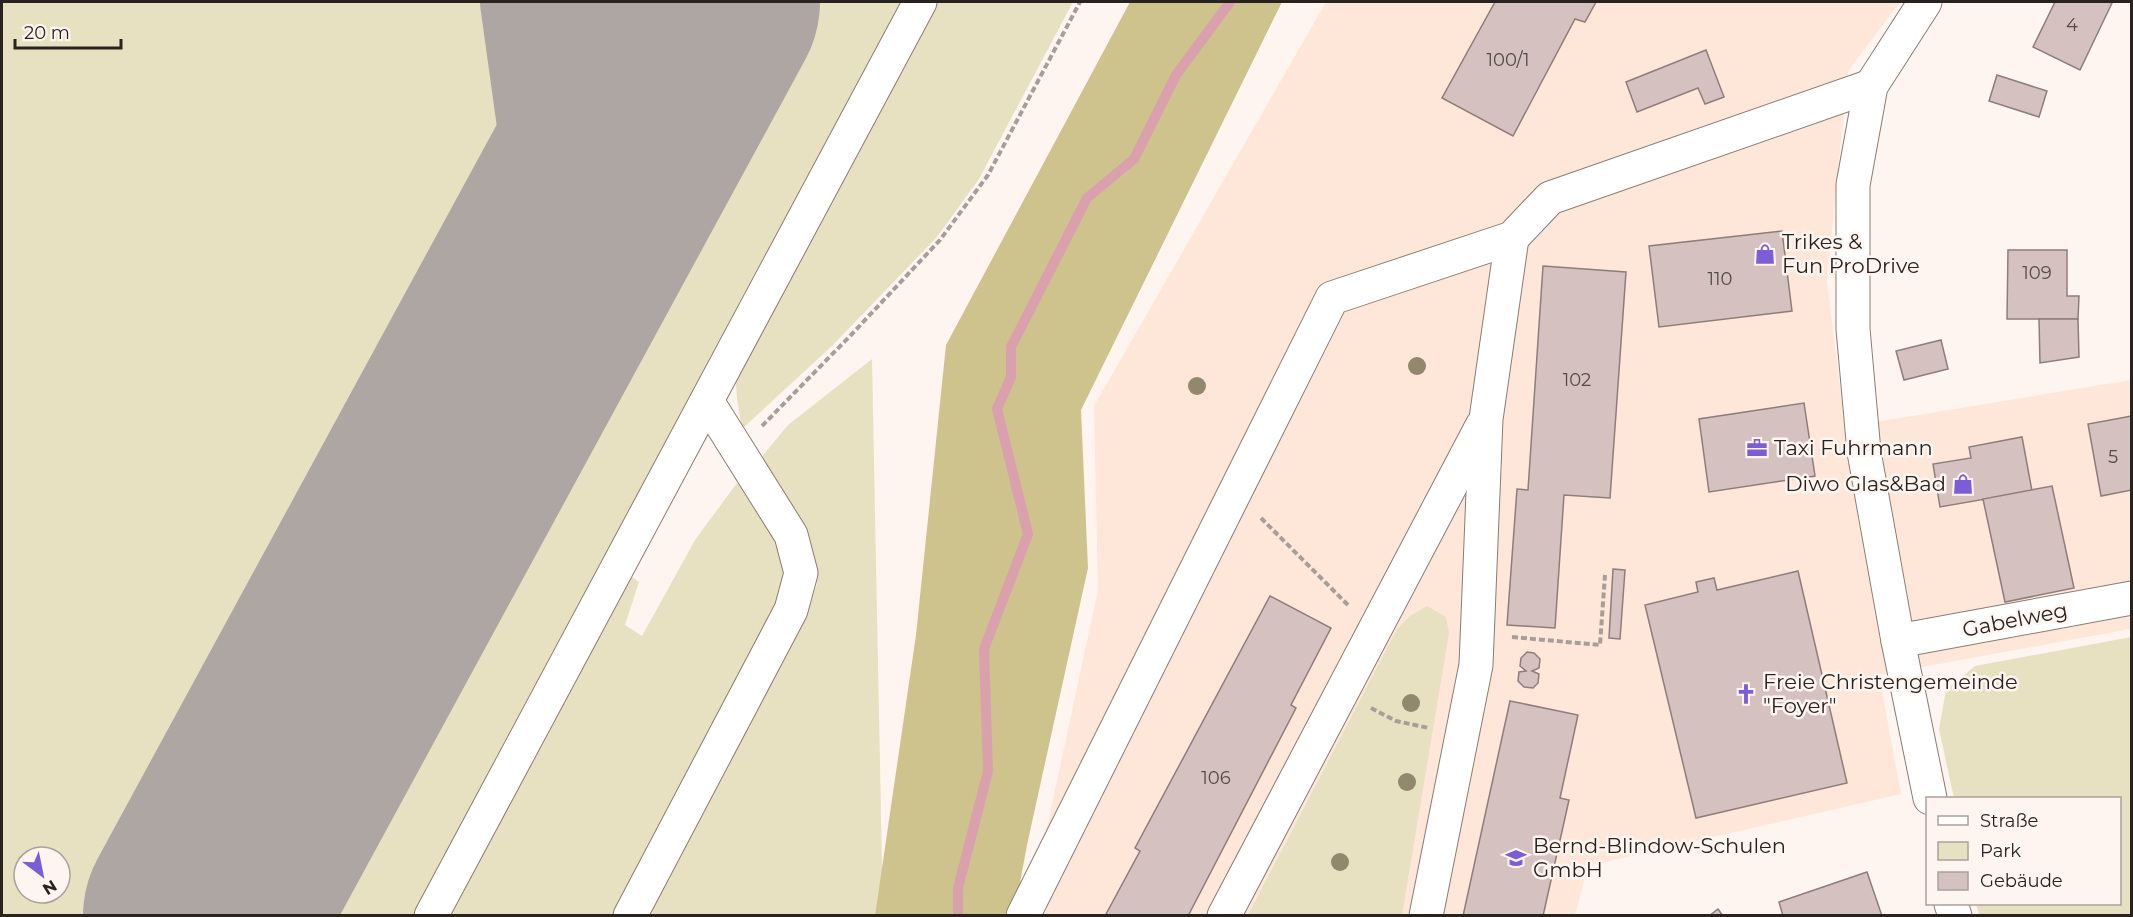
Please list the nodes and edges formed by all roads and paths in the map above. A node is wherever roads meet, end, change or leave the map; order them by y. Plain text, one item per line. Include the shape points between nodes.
1 (920, 2) edge
2 (1080, 2) edge
3 (1925, 2) edge
4 (1871, 86) junction
5 (1512, 238) junction
6 (707, 401) junction
7 (1486, 419) junction
8 (738, 450) junction
9 (1235, 492) junction
10 (1605, 575) dead end
11 (2132, 598) edge
12 (1374, 631) junction
13 (1477, 634) junction
14 (1899, 641) junction
15 (1341, 692) junction
16 (1462, 735) junction
17 (1930, 797) edge
18 (431, 915) edge
19 (630, 915) edge
20 (1023, 915) edge
21 (1224, 915) edge
22 (1426, 915) edge

1 - 6 street
2 - 8 path via 988,176 940,240
3 - 4 street
4 - 5 street via 1550,198
4 - 14 street via 1853,185 1853,329 1864,452
5 - 7 street
5 - 9 street via 1332,298
6 - 8 street
6 - 18 street
7 - 12 street
7 - 13 street
8 - 19 street via 791,535 801,573 791,610
9 - 12 path
9 - 20 street
10 - 13 path via 1600,645
11 - 14 street, Gabelweg
12 - 15 street
13 - 16 street via 1476,665
14 - 17 street
15 - 16 path via 1396,721
15 - 21 street
16 - 22 street

